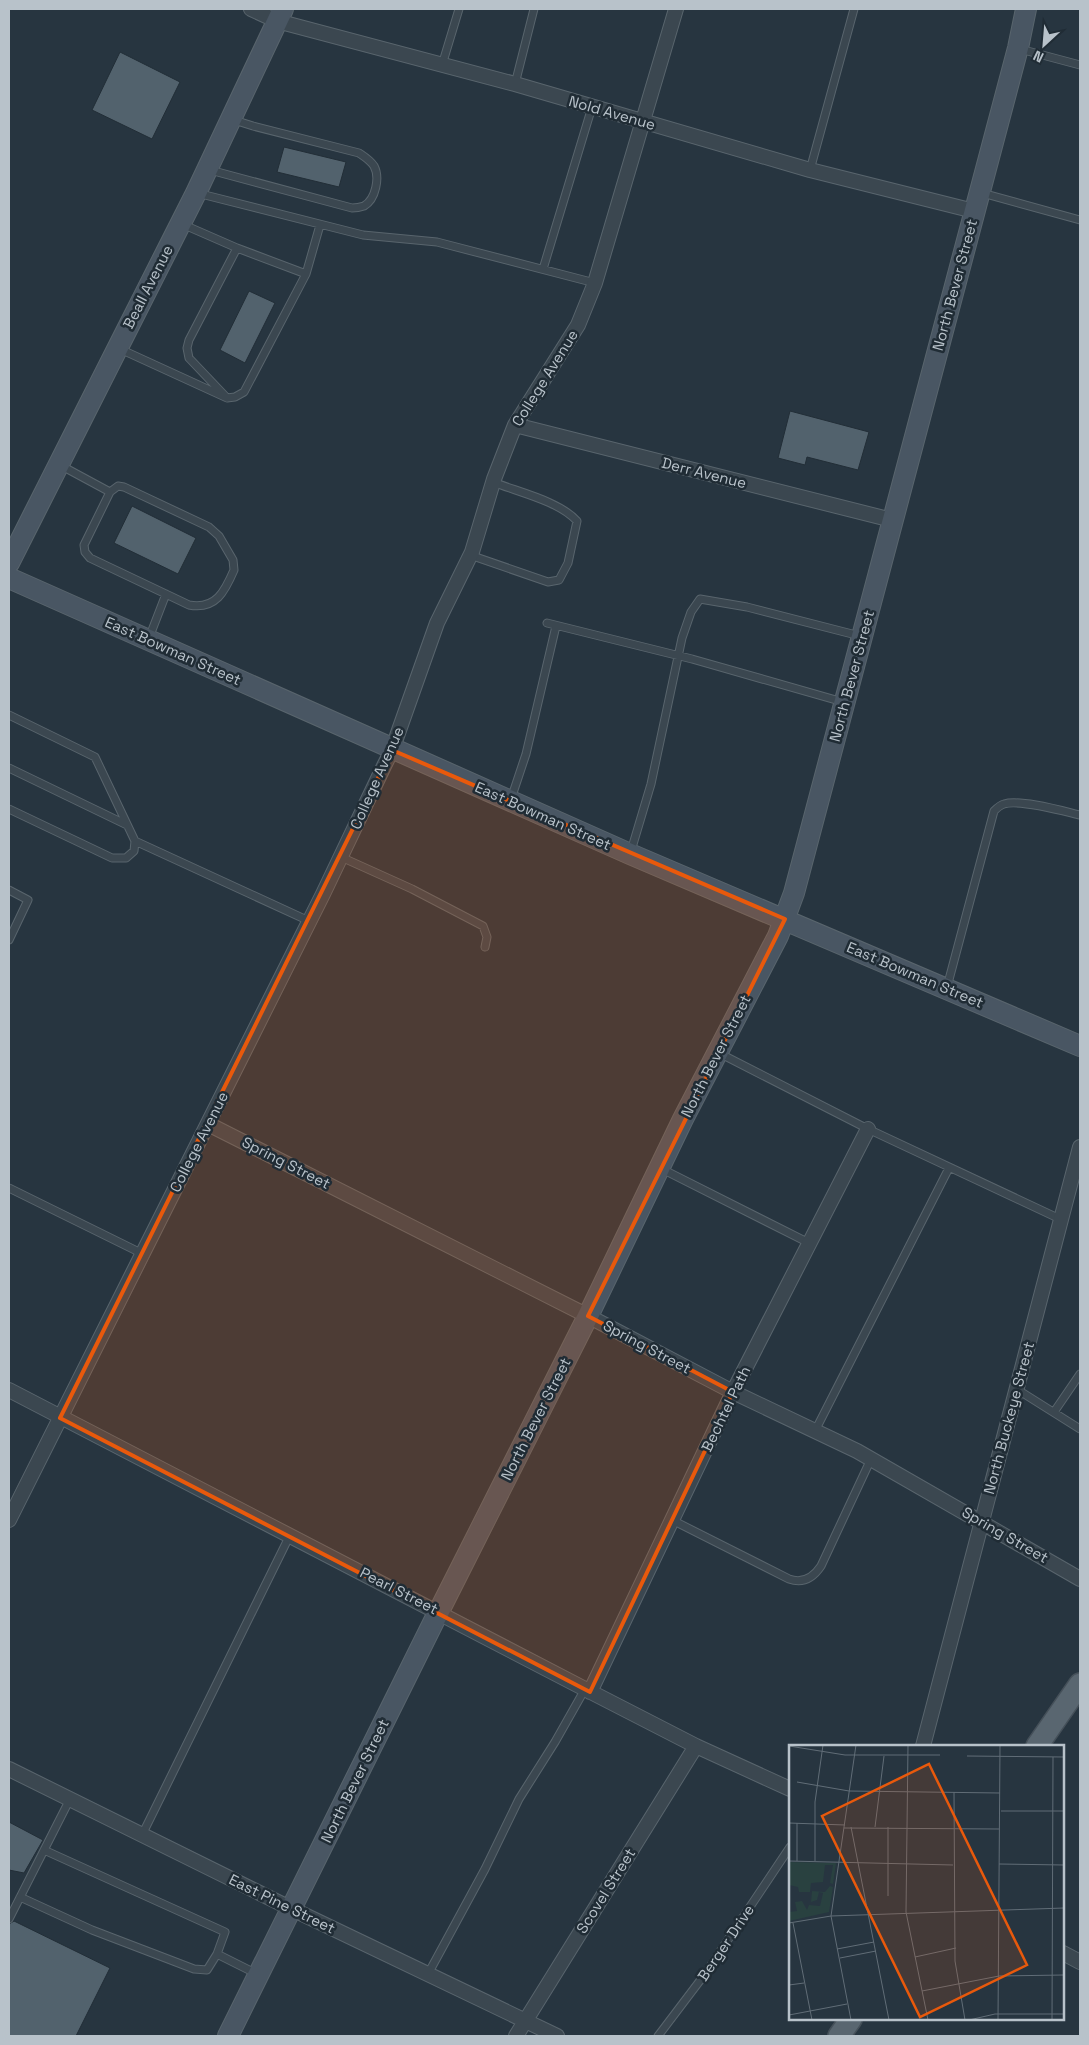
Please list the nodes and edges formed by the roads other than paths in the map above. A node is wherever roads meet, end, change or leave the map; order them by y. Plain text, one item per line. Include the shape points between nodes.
1 (251, 9) edge
2 (459, 9) edge
3 (534, 9) edge
4 (676, 9) edge
5 (854, 9) edge
6 (1026, 9) edge
7 (280, 15) edge
8 (1018, 48) junction
9 (442, 65) junction
10 (1080, 65) edge
11 (514, 84) junction
12 (592, 107) junction
13 (230, 119) junction
14 (642, 122) junction
15 (207, 169) junction
16 (810, 170) junction
17 (196, 193) junction
18 (976, 202) junction
19 (1080, 220) edge
20 (180, 223) junction
21 (320, 225) junction
22 (237, 248) junction
23 (543, 269) junction
24 (306, 274) junction
25 (595, 283) junction
26 (117, 348) junction
27 (227, 398) junction
28 (515, 425) junction
29 (59, 464) junction
30 (493, 482) junction
31 (110, 492) junction
32 (892, 520) junction
33 (470, 555) junction
34 (9, 563) edge
35 (9, 578) edge
36 (166, 594) junction
37 (548, 623) dead end
38 (556, 626) junction
39 (862, 636) junction
40 (148, 640) junction
41 (679, 656) junction
42 (845, 703) junction
43 (9, 715) edge
44 (392, 750) junction
45 (9, 768) edge
46 (510, 802) junction
47 (9, 809) edge
48 (1080, 815) edge
49 (127, 825) junction
50 (135, 841) junction
51 (630, 854) junction
52 (341, 857) junction
53 (9, 890) edge
54 (785, 919) junction
55 (309, 921) junction
56 (9, 940) edge
57 (485, 947) dead end
58 (947, 989) junction
59 (1080, 1046) edge
60 (717, 1052) junction
61 (208, 1124) junction
62 (868, 1129) junction
63 (1080, 1147) edge
64 (659, 1168) junction
65 (949, 1168) junction
66 (1076, 1178) edge
67 (9, 1188) edge
68 (1060, 1219) junction
69 (810, 1243) junction
70 (143, 1254) junction
71 (588, 1316) junction
72 (1080, 1374) edge
73 (9, 1390) edge
74 (1018, 1390) junction
75 (733, 1392) junction
76 (1054, 1412) junction
77 (60, 1418) junction
78 (1080, 1429) edge
79 (815, 1431) junction
80 (872, 1460) junction
81 (9, 1520) edge
82 (672, 1520) junction
83 (982, 1522) junction
84 (290, 1535) junction
85 (1080, 1579) edge
86 (438, 1612) junction
87 (1080, 1684) edge
88 (588, 1691) junction
89 (923, 1745) edge
90 (1038, 1745) edge
91 (696, 1746) junction
92 (9, 1769) edge
93 (789, 1789) edge
94 (70, 1800) junction
95 (142, 1835) junction
96 (789, 1849) edge
97 (44, 1850) junction
98 (20, 1897) junction
99 (292, 1909) junction
100 (9, 1919) edge
101 (217, 1954) junction
102 (1064, 1954) edge
103 (1080, 1962) edge
104 (428, 1974) junction
105 (259, 1975) junction
106 (849, 2020) edge
107 (526, 2021) junction
108 (228, 2036) edge
109 (516, 2036) edge
110 (557, 2036) edge
111 (658, 2036) edge
112 (839, 2036) edge

1 - 7 street, Nold Avenue
2 - 9 lane
3 - 11 lane
4 - 14 street, College Avenue
5 - 16 lane
6 - 8 main road, North Bever Street
7 - 9 street, Nold Avenue
7 - 13 main road, Beall Avenue
8 - 10 lane
8 - 18 main road, North Bever Street
9 - 11 street, Nold Avenue
11 - 12 street, Nold Avenue
12 - 14 street, Nold Avenue
12 - 23 lane
13 - 15 main road, Beall Avenue
13 - 15 lane via 359,153 375,168 374,195 364,206 352,208
14 - 16 street, Nold Avenue
14 - 25 street, College Avenue
15 - 17 main road, Beall Avenue
16 - 18 street, Nold Avenue
17 - 20 main road, Beall Avenue
17 - 21 lane
18 - 19 lane
18 - 32 main road, North Bever Street
20 - 22 lane
20 - 26 main road, Beall Avenue
21 - 23 lane via 363,235 437,242
21 - 24 lane
22 - 24 lane
22 - 27 lane via 187,348 189,358
23 - 25 lane
24 - 27 lane via 244,392
25 - 28 street, College Avenue via 578,325
26 - 27 lane
26 - 29 main road, Beall Avenue
28 - 30 street, College Avenue
28 - 32 street, Derr Avenue
29 - 31 lane
29 - 34 main road, Beall Avenue
30 - 33 street, College Avenue
30 - 33 lane via 570,513 577,521 568,563 559,580 548,582
31 - 36 lane via 84,545 85,552 90,558
31 - 36 lane via 118,486 124,487 209,527 233,560 234,570 219,598 196,606
32 - 39 main road, North Bever Street
33 - 44 street, College Avenue via 437,623
35 - 40 main road, East Bowman Street
36 - 40 lane
37 - 38 lane
38 - 41 lane
38 - 46 lane via 526,754
39 - 41 lane via 747,607 700,599 690,612
39 - 42 main road, North Bever Street
40 - 44 main road, East Bowman Street
41 - 42 lane
41 - 51 lane via 651,784
42 - 54 main road, North Bever Street
43 - 49 lane via 95,757
44 - 46 main road, East Bowman Street
44 - 52 street, College Avenue
45 - 49 lane
46 - 51 main road, East Bowman Street
47 - 50 lane via 112,858 126,858 134,851
48 - 58 lane via 1009,803 998,806 994,811
49 - 50 lane
50 - 55 lane
51 - 54 main road, East Bowman Street
52 - 55 street, College Avenue
52 - 57 lane via 483,926 487,937
53 - 56 lane via 28,900
54 - 58 main road, East Bowman Street
54 - 60 main road, North Bever Street
55 - 61 street, College Avenue
58 - 59 main road, East Bowman Street
60 - 62 lane
60 - 64 main road, North Bever Street
61 - 70 street, College Avenue
61 - 71 street, Spring Street
62 - 65 lane
62 - 69 street, Bechtel Path
63 - 66 street, North Buckeye Street
64 - 69 lane
64 - 71 main road, North Bever Street
65 - 68 lane
65 - 79 lane
66 - 68 street, North Buckeye Street
67 - 70 lane
68 - 74 street, North Buckeye Street
69 - 75 street, Bechtel Path
70 - 77 street, College Avenue
71 - 75 street, Spring Street
71 - 86 main road, North Bever Street
72 - 76 lane
73 - 77 street, Pearl Street
74 - 76 lane
74 - 83 street, North Buckeye Street
75 - 79 street, Spring Street
75 - 82 street, Bechtel Path
76 - 78 lane
77 - 81 street, College Avenue
77 - 84 street, Pearl Street
79 - 80 street, Spring Street
80 - 82 lane via 821,1566 806,1580 789,1579
80 - 83 street, Spring Street
82 - 88 street, Bechtel Path
83 - 85 street, Spring Street
83 - 89 street, North Buckeye Street
84 - 86 street, Pearl Street
84 - 95 lane
86 - 88 street, Pearl Street
86 - 99 main road, North Bever Street
87 - 90 main road
88 - 91 street, Pearl Street
88 - 104 lane via 519,1799
91 - 93 street, Pearl Street
91 - 107 street, Scovel Street
92 - 94 street, East Pine Street
94 - 95 street, East Pine Street
94 - 97 lane
95 - 99 street, East Pine Street
96 - 111 lane, Berger Drive via 706,1974
97 - 98 lane
97 - 101 lane via 225,1932
98 - 100 lane
98 - 101 lane via 92,1930 194,1968 207,1970
99 - 104 street, East Pine Street
99 - 105 main road, North Bever Street
101 - 105 lane
102 - 103 street
104 - 107 street, East Pine Street
105 - 108 main road, North Bever Street
106 - 112 main road
107 - 109 street, Scovel Street
107 - 110 street, East Pine Street

